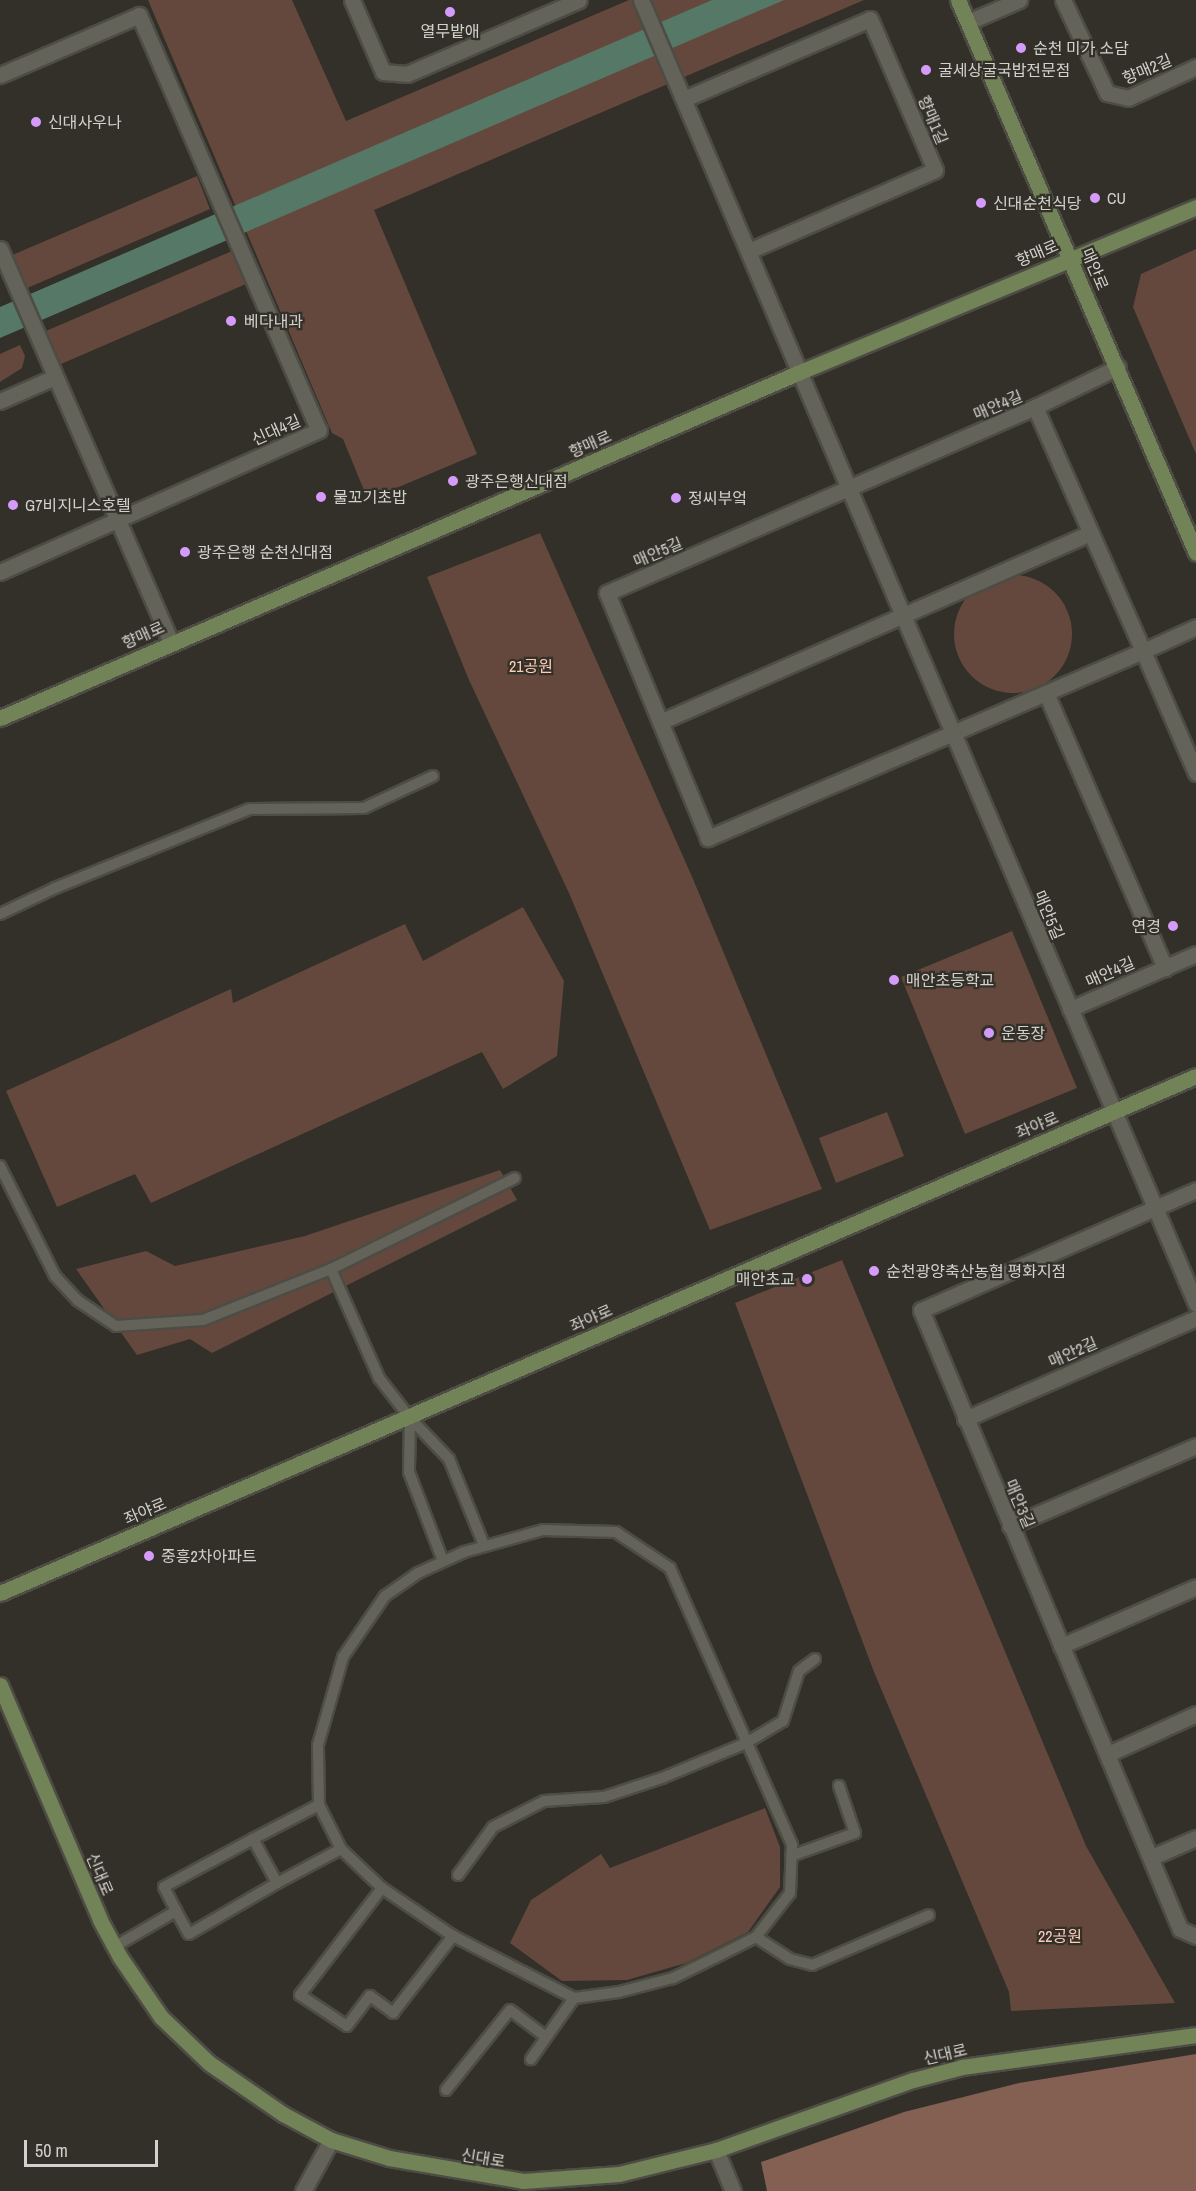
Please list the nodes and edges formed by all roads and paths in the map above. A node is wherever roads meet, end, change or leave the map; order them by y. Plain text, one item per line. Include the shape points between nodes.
1 (352, 0) edge
2 (579, 0) edge
3 (958, 0) edge
4 (1019, 0) edge
5 (1063, 0) edge
6 (641, 1) edge
7 (968, 22) junction
8 (1196, 67) edge
9 (0, 75) edge
10 (684, 99) junction
11 (1196, 207) edge
12 (0, 249) edge
13 (749, 251) junction
14 (1071, 258) junction
15 (1118, 367) junction
16 (800, 372) junction
17 (55, 377) junction
18 (0, 401) edge
19 (1035, 407) junction
20 (849, 490) junction
21 (118, 521) junction
22 (1090, 533) junction
23 (1196, 554) edge
24 (0, 572) edge
25 (902, 613) junction
26 (1196, 627) edge
27 (171, 642) junction
28 (1143, 651) junction
29 (1046, 693) junction
30 (0, 718) edge
31 (662, 721) junction
32 (953, 733) junction
33 (1196, 773) edge
34 (433, 776) dead end
35 (0, 914) edge
36 (1196, 954) edge
37 (1165, 968) junction
38 (1070, 1009) junction
39 (1196, 1076) edge
40 (1113, 1112) junction
41 (0, 1166) edge
42 (515, 1178) dead end
43 (1196, 1190) edge
44 (1154, 1208) junction
45 (331, 1269) junction
46 (1196, 1304) edge
47 (1196, 1318) edge
48 (410, 1418) junction
49 (964, 1419) junction
50 (1196, 1446) edge
51 (1010, 1526) junction
52 (484, 1545) junction
53 (443, 1561) junction
54 (1196, 1587) edge
55 (0, 1593) edge
56 (1061, 1646) junction
57 (815, 1659) dead end
58 (0, 1684) edge
59 (1196, 1714) edge
60 (746, 1743) junction
61 (1108, 1754) junction
62 (839, 1786) dead end
63 (319, 1805) junction
64 (1196, 1838) edge
65 (253, 1839) junction
66 (341, 1849) junction
67 (791, 1856) junction
68 (1152, 1857) junction
69 (458, 1875) dead end
70 (277, 1883) junction
71 (382, 1888) junction
72 (176, 1911) junction
73 (929, 1915) dead end
74 (453, 1936) junction
75 (1196, 1936) edge
76 (756, 1937) junction
77 (114, 1947) junction
78 (574, 1998) junction
79 (1196, 2035) edge
80 (546, 2037) junction
81 (531, 2059) dead end
82 (446, 2090) dead end
83 (331, 2140) junction
84 (716, 2150) junction
85 (303, 2191) edge
86 (733, 2191) edge

1 - 2 street via 383,72 407,74
3 - 7 street, 매안로
4 - 7 street
5 - 8 street, 향매2길 via 1107,93 1128,98
6 - 10 street
7 - 14 street, 매안로
9 - 21 street, 신대4길 via 139,15 319,430
10 - 13 street
10 - 13 street, 향매1길 via 870,19 935,170
11 - 14 street, 향매로
12 - 17 street
13 - 16 street
14 - 15 street, 매안로
14 - 16 street, 향매로
15 - 19 street
15 - 23 street, 매안로
16 - 20 street, 매안5길
16 - 27 street, 향매로
17 - 18 street
17 - 21 street
19 - 20 street, 매안4길
19 - 22 street, 매안4길
20 - 25 street, 매안5길
20 - 31 street, 매안5길 via 607,593
21 - 24 street
21 - 27 street
22 - 25 street
22 - 28 street, 매안4길
25 - 31 street
25 - 32 street, 매안5길
26 - 28 street
27 - 30 street, 향매로
28 - 29 street
28 - 33 street, 매안4길
29 - 32 street
29 - 37 street
31 - 32 street, 매안5길 via 708,838
32 - 38 street, 매안5길
34 - 35 lane via 364,808 250,809
36 - 37 street, 매안4길
37 - 38 street, 매안4길
38 - 40 street, 매안5길
39 - 40 street, 좌야로
40 - 44 street
40 - 48 street, 좌야로
41 - 45 lane via 55,1276 77,1300 116,1326 203,1320
42 - 45 lane
43 - 44 street
44 - 46 street
44 - 49 street, 매안3길 via 921,1310
45 - 48 lane via 379,1378
47 - 49 street, 매안2길
48 - 52 lane via 450,1459
48 - 53 lane via 409,1473
48 - 55 street, 좌야로
49 - 51 street, 매안3길
50 - 51 street
51 - 56 street, 매안3길
52 - 53 lane
52 - 60 lane via 543,1530 616,1532 670,1568
53 - 63 lane via 385,1596 343,1657 318,1745
54 - 56 street
56 - 61 street, 매안3길
57 - 60 lane via 799,1671 783,1721
58 - 77 street, 신대로
59 - 61 street
60 - 67 lane via 792,1845
60 - 69 lane via 604,1797 544,1801 493,1827
61 - 68 street, 매안3길
62 - 67 lane via 855,1833
63 - 65 lane
63 - 66 lane
64 - 68 street
65 - 70 lane
65 - 72 lane via 164,1887
66 - 70 lane
66 - 71 lane
67 - 76 lane via 790,1893
68 - 75 street, 매안3길 via 1180,1929
70 - 72 lane via 189,1934
71 - 74 lane
71 - 74 lane via 300,1995 347,2026 370,1996 393,2013
72 - 77 lane
73 - 76 lane via 813,1965 790,1959
74 - 78 lane
76 - 78 lane via 673,1977 620,1992
77 - 83 street, 신대로 via 177,2037 234,2081
78 - 80 lane
79 - 84 street, 신대로 via 962,2067 913,2080
80 - 81 lane
80 - 82 lane via 510,2010
83 - 84 street, 신대로 via 389,2158 523,2181 619,2174
83 - 85 street
84 - 86 street

